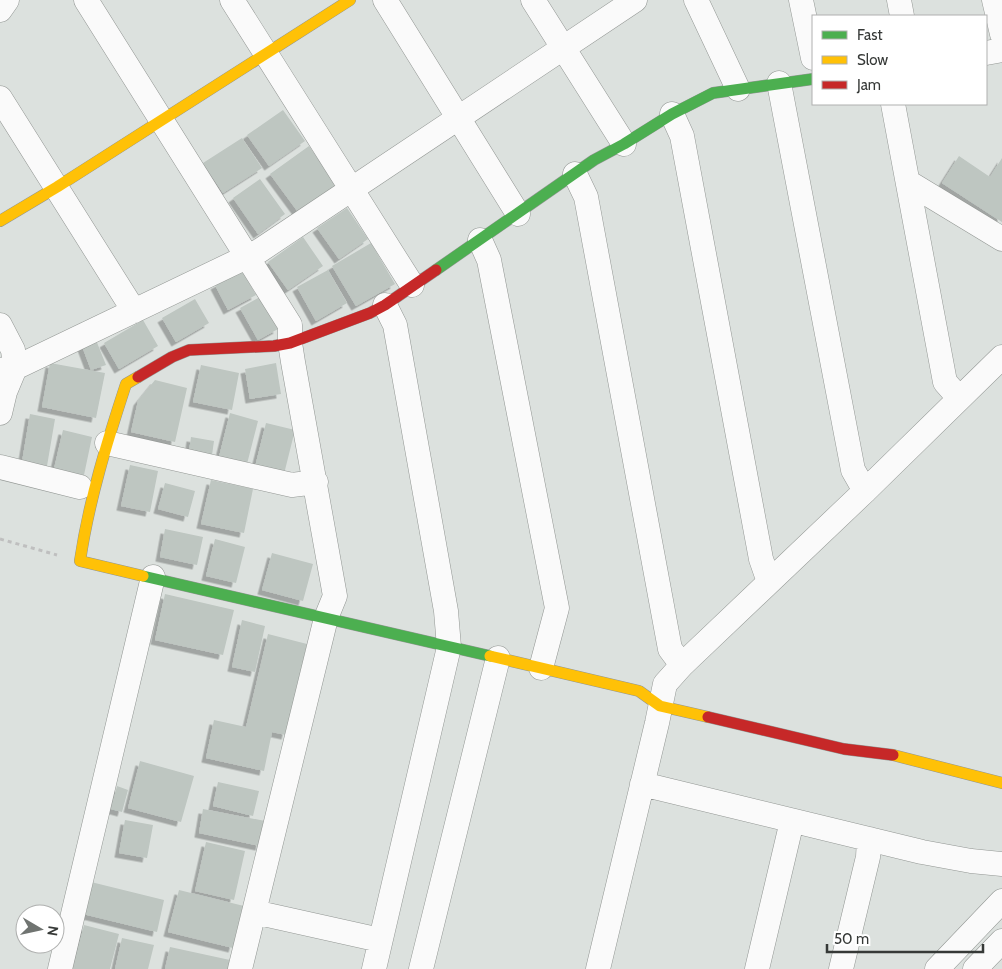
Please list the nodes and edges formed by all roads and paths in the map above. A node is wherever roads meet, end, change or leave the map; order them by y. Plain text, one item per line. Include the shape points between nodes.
1 (7, 0) edge
2 (86, 0) edge
3 (232, 0) edge
4 (350, 0) edge
5 (385, 0) edge
6 (532, 0) edge
7 (635, 0) edge
8 (696, 0) edge
9 (801, 0) edge
10 (899, 0) edge
11 (994, 0) edge
12 (0, 10) edge
13 (902, 15) edge
14 (1002, 34) edge
15 (563, 48) junction
16 (1002, 50) edge
17 (812, 53) edge
18 (987, 53) edge
19 (266, 55) junction
20 (812, 79) edge
21 (780, 83) junction
22 (738, 89) junction
23 (0, 98) edge
24 (893, 105) edge
25 (672, 114) junction
26 (458, 119) junction
27 (162, 120) junction
28 (624, 144) junction
29 (575, 174) junction
30 (908, 182) junction
31 (57, 187) junction
32 (353, 190) junction
33 (518, 214) junction
34 (0, 221) edge
35 (1002, 239) edge
36 (480, 240) junction
37 (248, 257) junction
38 (412, 285) junction
39 (385, 305) junction
40 (134, 311) junction
41 (0, 325) edge
42 (290, 343) junction
43 (1002, 357) edge
44 (8, 369) edge
45 (959, 398) junction
46 (0, 413) edge
47 (107, 443) junction
48 (0, 467) edge
49 (316, 482) junction
50 (80, 487) dead end
51 (865, 491) junction
52 (0, 539) edge
53 (80, 561) junction
54 (153, 577) junction
55 (769, 582) junction
56 (326, 618) junction
57 (449, 647) junction
58 (498, 658) junction
59 (682, 664) junction
60 (542, 668) junction
61 (660, 706) junction
62 (1001, 781) edge
63 (642, 784) junction
64 (792, 821) junction
65 (870, 839) junction
66 (1002, 864) edge
67 (1002, 901) edge
68 (254, 912) junction
69 (380, 940) junction
70 (1002, 941) edge
71 (60, 969) edge
72 (240, 969) edge
73 (374, 969) edge
74 (421, 969) edge
75 (598, 969) edge
76 (756, 969) edge
77 (840, 969) edge
78 (937, 969) edge
79 (976, 969) edge

1 - 12 street
2 - 27 street
3 - 19 street
4 - 19 street
5 - 26 street
6 - 15 street
7 - 15 street
8 - 22 street
9 - 17 street
10 - 13 street
11 - 14 street
15 - 26 street
15 - 28 street
16 - 18 street
19 - 27 street
19 - 32 street
20 - 21 street
21 - 22 street
21 - 51 street via 853,470
22 - 25 street via 714,93
23 - 31 street
24 - 30 street
25 - 28 street
25 - 55 street via 682,136 760,550
26 - 32 street
26 - 33 street
27 - 31 street
27 - 37 street
28 - 29 street
29 - 33 street
29 - 59 street via 586,197 670,649
30 - 35 street
30 - 45 street via 945,382
31 - 34 street
31 - 40 street
32 - 37 street
32 - 38 street
33 - 36 street
36 - 38 street
36 - 60 street via 489,260 557,608
37 - 40 street
37 - 42 street via 290,325
38 - 39 street
39 - 42 street
39 - 57 street via 395,325 446,611
40 - 44 street
41 - 44 street via 13,350
42 - 47 street via 189,350 172,357 126,384
42 - 49 street
43 - 45 street
44 - 46 street
45 - 51 street
47 - 49 street via 292,485
47 - 53 street via 82,541
48 - 50 street
49 - 56 street via 335,596
51 - 55 street
52 - 53 path
53 - 54 street
54 - 56 street
54 - 71 street
55 - 59 street
56 - 57 street
56 - 68 street
57 - 58 street
57 - 69 street
58 - 60 street
58 - 74 street
59 - 61 street via 665,684
60 - 61 street via 639,691
61 - 62 street
61 - 63 street
63 - 64 street
63 - 75 street
64 - 65 street
64 - 76 street
65 - 66 street via 922,852
65 - 77 street
67 - 78 street
68 - 69 street
68 - 72 street
69 - 73 street
70 - 79 street

